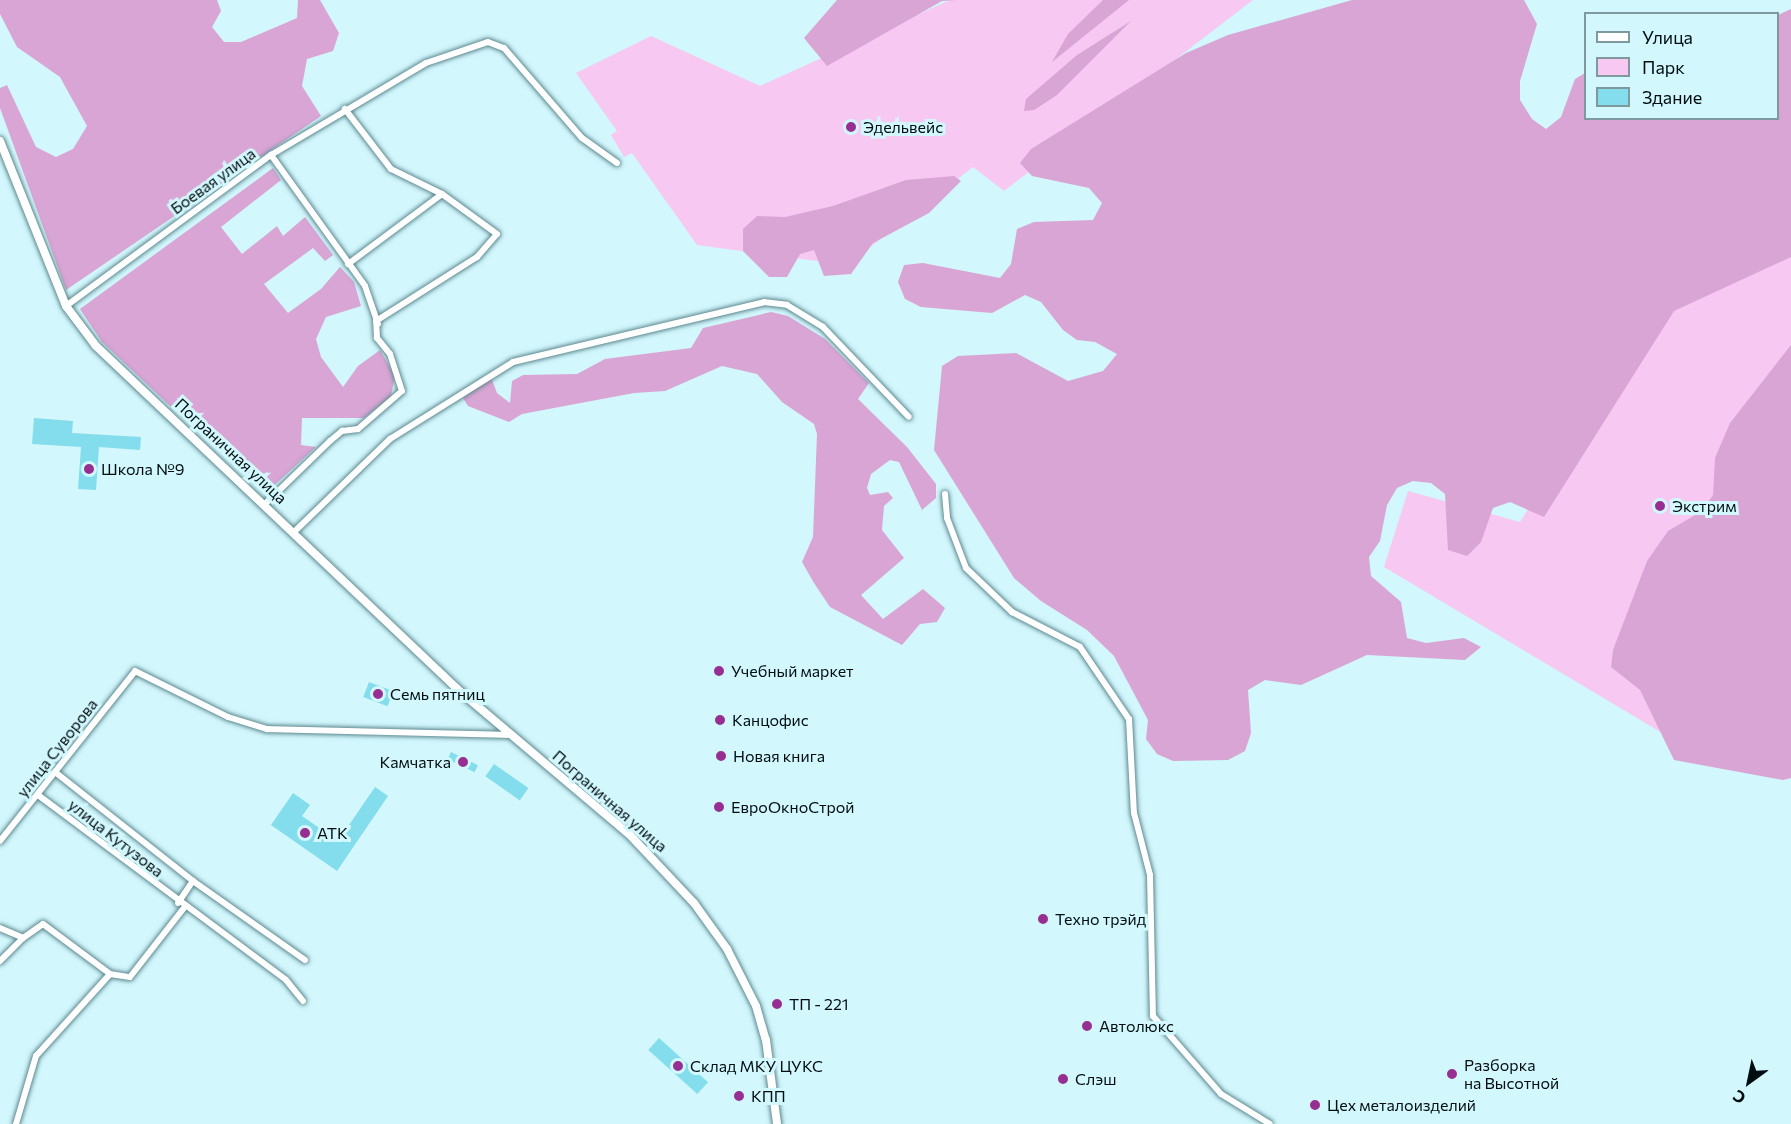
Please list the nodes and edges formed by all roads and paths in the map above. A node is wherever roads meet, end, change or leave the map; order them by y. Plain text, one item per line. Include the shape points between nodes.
1 (345, 109) junction
2 (0, 141) edge
3 (271, 155) junction
4 (617, 164) dead end
5 (442, 194) junction
6 (348, 264) junction
7 (66, 306) junction
8 (377, 322) junction
9 (909, 417) dead end
10 (945, 494) dead end
11 (265, 504) junction
12 (294, 532) junction
13 (510, 735) junction
14 (55, 772) junction
15 (38, 795) junction
16 (0, 841) edge
17 (193, 881) junction
18 (178, 903) junction
19 (184, 908) junction
20 (0, 928) edge
21 (23, 938) junction
22 (305, 960) dead end
23 (0, 961) edge
24 (110, 974) junction
25 (303, 1001) dead end
26 (16, 1124) edge
27 (777, 1124) edge
28 (1270, 1124) edge

1 - 3 street
1 - 4 street via 426,63 488,42 504,48 582,138
1 - 5 street via 391,169
2 - 7 street, Пограничная улица
3 - 6 street, Боевая улица
3 - 7 street, Боевая улица
5 - 6 street
5 - 8 street via 497,234 477,257
6 - 8 street, Боевая улица via 365,286
7 - 11 street, Пограничная улица via 96,346
8 - 11 street, Боевая улица via 377,338 390,354 402,391 358,429 342,431
9 - 12 street via 823,327 787,305 764,302 513,362 390,440
10 - 28 street via 947,518 966,568 1012,612 1080,647 1129,719 1134,813 1150,875 1153,1016 1221,1094
11 - 12 street, Пограничная улица
12 - 13 street, Пограничная улица
13 - 14 street, улица Суворова via 267,729 228,717 135,671
13 - 27 street, Пограничная улица via 644,848 716,932 748,988 764,1028
14 - 15 street, улица Суворова
14 - 17 street, улица Кутузова
15 - 16 street, улица Суворова
15 - 18 street, улица Кутузова
17 - 18 street
17 - 22 street, улица Кутузова
18 - 19 street, улица Кутузова
19 - 24 street via 130,977
19 - 25 street, улица Кутузова via 286,980
20 - 21 street
21 - 23 street
21 - 24 street via 44,924
24 - 26 street via 36,1056

